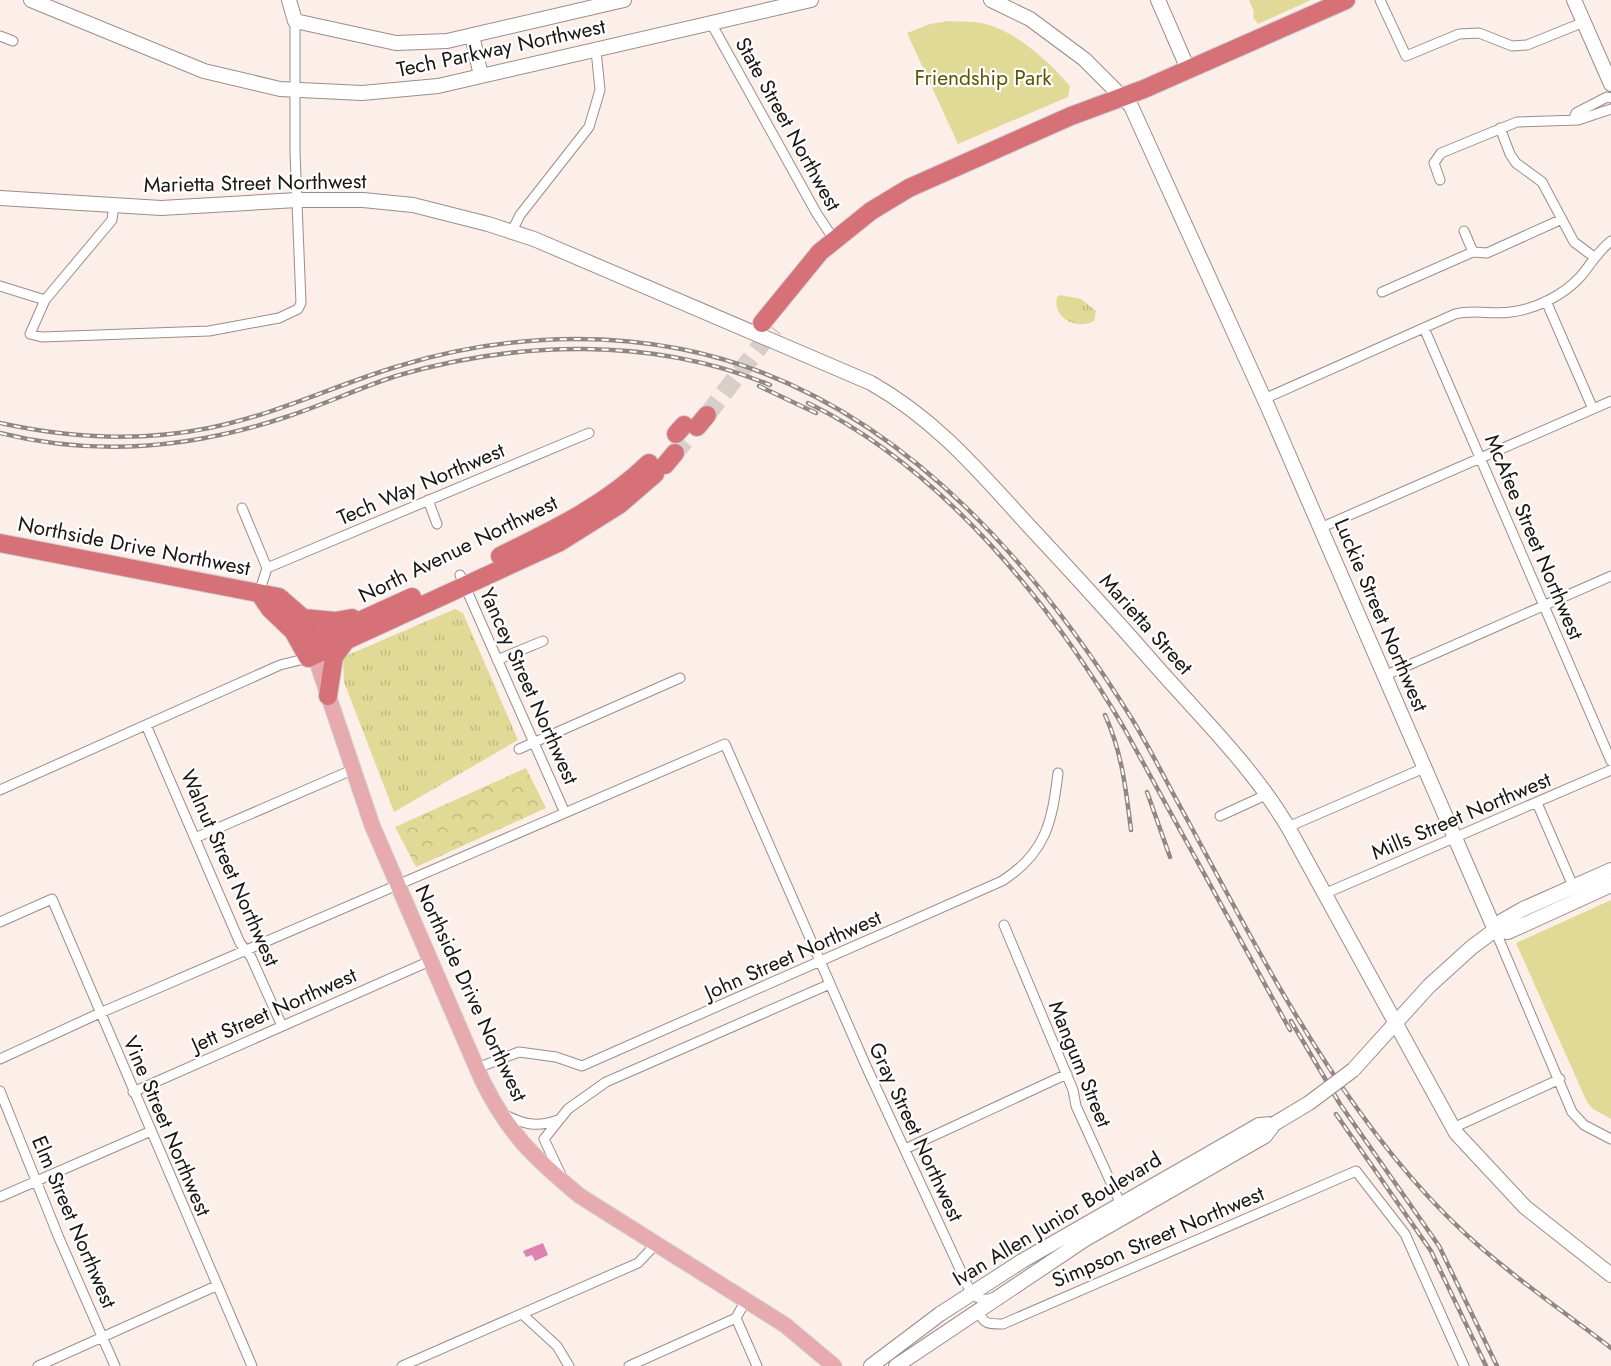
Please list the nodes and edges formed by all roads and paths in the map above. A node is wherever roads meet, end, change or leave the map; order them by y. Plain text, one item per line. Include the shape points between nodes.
1 (31, 0) edge
2 (290, 0) edge
3 (624, 0) edge
4 (811, 0) edge
5 (992, 0) edge
6 (1158, 0) edge
7 (1347, 0) edge
8 (1380, 0) edge
9 (1574, 0) edge
10 (295, 21) junction
11 (1584, 22) junction
12 (711, 23) junction
13 (472, 35) junction
14 (0, 36) edge
15 (13, 41) dead end
16 (597, 50) junction
17 (1188, 69) junction
18 (481, 76) junction
19 (1611, 84) edge
20 (296, 91) junction
21 (1122, 95) junction
22 (1611, 98) edge
23 (1611, 109) edge
24 (1592, 110) junction
25 (1500, 128) junction
26 (1440, 180) dead end
27 (0, 198) edge
28 (297, 200) junction
29 (114, 206) junction
30 (1560, 220) junction
31 (512, 231) junction
32 (1464, 231) dead end
33 (835, 241) junction
34 (1611, 241) edge
35 (1473, 252) junction
36 (1594, 257) junction
37 (0, 286) edge
38 (1382, 291) dead end
39 (45, 300) junction
40 (1546, 302) junction
41 (1424, 328) junction
42 (770, 331) junction
43 (1264, 399) junction
44 (1611, 401) edge
45 (1593, 409) junction
46 (589, 433) dead end
47 (678, 440) tunnel mouth
48 (1480, 457) junction
49 (428, 500) junction
50 (242, 508) dead end
51 (437, 524) dead end
52 (1320, 528) junction
53 (0, 543) edge
54 (267, 568) junction
55 (1611, 576) edge
56 (462, 580) junction
57 (259, 593) junction
58 (1545, 605) junction
59 (373, 615) junction
60 (303, 618) junction
61 (348, 640) junction
62 (543, 641) dead end
63 (313, 652) junction
64 (497, 660) junction
65 (1384, 676) junction
66 (680, 678) dead end
67 (328, 696) junction
68 (146, 725) junction
69 (535, 741) junction
70 (519, 749) dead end
71 (1611, 761) edge
72 (1424, 768) junction
73 (352, 770) junction
74 (1611, 770) edge
75 (1058, 773) dead end
76 (0, 790) edge
77 (1268, 794) junction
78 (1537, 803) junction
79 (565, 813) junction
80 (1220, 816) dead end
81 (1288, 827) junction
82 (195, 838) junction
83 (1454, 838) junction
84 (1611, 870) edge
85 (398, 885) junction
86 (1611, 885) edge
87 (1573, 886) junction
88 (1324, 894) junction
89 (0, 922) edge
90 (1004, 925) dead end
91 (1495, 930) junction
92 (246, 951) junction
93 (430, 961) junction
94 (821, 963) junction
95 (830, 984) junction
96 (100, 1013) junction
97 (1395, 1024) junction
98 (282, 1026) junction
99 (0, 1059) edge
100 (477, 1068) junction
101 (1067, 1074) junction
102 (1560, 1079) junction
103 (0, 1091) edge
104 (133, 1092) junction
105 (499, 1112) junction
106 (558, 1120) junction
107 (1453, 1128) junction
108 (149, 1132) junction
109 (1611, 1139) edge
110 (905, 1149) junction
111 (37, 1181) junction
112 (567, 1185) junction
113 (0, 1197) edge
114 (1123, 1209) junction
115 (656, 1244) junction
116 (1610, 1272) edge
117 (216, 1286) junction
118 (971, 1293) junction
119 (1005, 1293) junction
120 (746, 1300) junction
121 (979, 1311) junction
122 (522, 1314) junction
123 (736, 1318) junction
124 (103, 1338) junction
125 (425, 1361) edge
126 (38, 1366) edge
127 (115, 1366) edge
128 (252, 1366) edge
129 (402, 1366) edge
130 (569, 1366) edge
131 (629, 1366) edge
132 (757, 1366) edge
133 (834, 1366) edge
134 (871, 1366) edge
135 (896, 1366) edge
136 (1464, 1366) edge

1 - 20 main road, Tech Parkway Northwest via 198,69
2 - 10 main road
3 - 13 main road
4 - 12 main road, Tech Parkway Northwest
5 - 21 main road via 1030,19 1084,59
6 - 17 main road
7 - 17 highway
8 - 11 street via 1406,56 1458,34 1479,33 1512,46 1527,45
9 - 11 main road
10 - 13 main road via 396,43 447,41
10 - 20 street
11 - 19 main road
12 - 16 main road, Tech Parkway Northwest
12 - 33 street, State Street Northwest
13 - 18 main road
14 - 15 street
16 - 18 main road, Tech Parkway Northwest
16 - 31 street via 600,90 589,127 520,215
17 - 21 highway
18 - 20 main road, Tech Parkway Northwest via 392,92
20 - 28 street
21 - 33 highway via 909,188 871,211
21 - 43 main road, Luckie Street Northwest via 1139,122 1184,218
22 - 24 street
23 - 24 street
24 - 25 street via 1576,113 1574,118 1517,122
25 - 26 street via 1440,153 1434,163
25 - 30 street via 1516,164 1548,189
27 - 29 main road, Marietta Street Northwest
28 - 29 main road, Marietta Street Northwest via 161,208
28 - 31 main road, Marietta Street Northwest via 395,202
28 - 39 street via 301,303 292,313 187,333 42,337 30,334
29 - 39 street via 112,220
30 - 35 street via 1487,253
30 - 36 street via 1574,242
31 - 42 main road, Marietta Street Northwest
32 - 35 street
33 - 42 highway via 801,273
34 - 36 street
35 - 38 street
36 - 40 street via 1576,282
37 - 39 street
40 - 41 street via 1508,313 1468,310
40 - 45 street
41 - 43 street
41 - 48 street, McAfee Street Northwest
42 - 77 main road, Marietta Street via 899,399 942,432 1120,624
43 - 52 main road, Luckie Street Northwest
44 - 45 street
45 - 48 street
46 - 49 street, Tech Way Northwest
47 - 56 highway, North Avenue Northwest via 619,505 581,531
48 - 52 street
48 - 58 street, McAfee Street Northwest
49 - 51 street
49 - 54 street, Tech Way Northwest
50 - 54 street
52 - 65 main road, Luckie Street Northwest
53 - 57 highway, Northside Drive Northwest
54 - 57 street
55 - 58 street
56 - 59 highway, North Avenue Northwest
56 - 61 highway, North Avenue Northwest
56 - 64 street, Yancey Street Northwest
57 - 60 highway, Northside Drive Northwest via 279,597
57 - 63 highway, Northside Drive Northwest
58 - 65 street
58 - 71 street, McAfee Street Northwest
59 - 60 highway via 334,621
59 - 63 highway, North Avenue Northwest
60 - 63 highway, Northside Drive Northwest
61 - 63 highway, North Avenue Northwest
61 - 67 highway via 334,657
62 - 64 street
63 - 67 main road, Northside Drive Northwest
63 - 68 street, North Avenue Northwest
64 - 69 street, Yancey Street Northwest
65 - 72 main road, Luckie Street Northwest
66 - 69 street
67 - 73 main road, Northside Drive Northwest
68 - 76 street, North Avenue Northwest
68 - 82 street, Walnut Street Northwest
69 - 70 street
69 - 79 street, Yancey Street Northwest
72 - 81 street
72 - 83 main road, Luckie Street Northwest
73 - 82 street
73 - 85 main road, Northside Drive Northwest
74 - 78 street, Mills Street Northwest
75 - 94 street, John Street Northwest via 1048,826 1033,857 1019,870
77 - 80 street
77 - 81 main road, Marietta Street
78 - 83 street, Mills Street Northwest
78 - 87 street
79 - 85 street
79 - 94 street, Gray Street Northwest via 725,744
81 - 88 main road, Marietta Street
82 - 92 street, Walnut Street Northwest
83 - 88 street, Mills Street Northwest
83 - 91 main road, Luckie Street Northwest
84 - 87 main road, Ivan Allen Junior Boulevard
85 - 92 street
85 - 93 main road, Northside Drive Northwest
86 - 91 main road, Ivan Allen Junior Boulevard via 1508,932
87 - 91 main road, Ivan Allen Junior Boulevard via 1509,916
88 - 97 main road, Marietta Street
89 - 96 street, Vine Street Northwest via 52,899
90 - 101 street, Mangum Street
91 - 97 main road, Ivan Allen Junior Boulevard via 1429,986
91 - 102 street, Luckie Street Northwest
92 - 96 street
92 - 98 street, Walnut Street Northwest
93 - 98 street, Jett Street Northwest
93 - 100 main road, Northside Drive Northwest
94 - 95 street, Gray Street Northwest
94 - 100 street, John Street Northwest via 582,1066 556,1057 519,1052
95 - 106 street via 606,1082
95 - 110 street, Gray Street Northwest
96 - 99 street
96 - 104 street, Vine Street Northwest
97 - 107 main road
97 - 114 main road, Ivan Allen Junior Boulevard, bridge via 1353,1070 1274,1124 1265,1136
98 - 104 street, Jett Street Northwest
100 - 105 main road, Northside Drive Northwest
101 - 110 street
101 - 114 street, Mangum Street via 1076,1106
102 - 107 street
102 - 109 street, Luckie Street Northwest via 1577,1119
103 - 111 street, Elm Street Northwest
104 - 108 street, Vine Street Northwest
105 - 106 street via 528,1125
105 - 112 main road, Northside Drive Northwest via 534,1158
106 - 112 street via 544,1144
107 - 116 main road via 1525,1207
108 - 111 street
108 - 117 street, Vine Street Northwest
110 - 118 street, Gray Street Northwest
111 - 113 street
111 - 124 street, Elm Street Northwest
112 - 115 main road, Northside Drive Northwest
114 - 118 main road, Ivan Allen Junior Boulevard
114 - 119 main road, Ivan Allen Junior Boulevard
115 - 120 main road, Northside Drive Northwest
115 - 122 street via 638,1263
117 - 124 street
117 - 128 street, Vine Street Northwest
118 - 119 street via 987,1300
118 - 134 main road, Ivan Allen Junior Boulevard
119 - 121 main road, Ivan Allen Junior Boulevard
120 - 123 street
120 - 133 main road, Northside Drive Northwest via 785,1325
121 - 135 main road, Ivan Allen Junior Boulevard
121 - 136 street, Simpson Street Northwest via 988,1324 1003,1324 1356,1171 1405,1234
122 - 125 street
122 - 130 street via 557,1346
123 - 131 street
123 - 132 street
124 - 126 street
124 - 127 street, Elm Street Northwest
125 - 129 street

